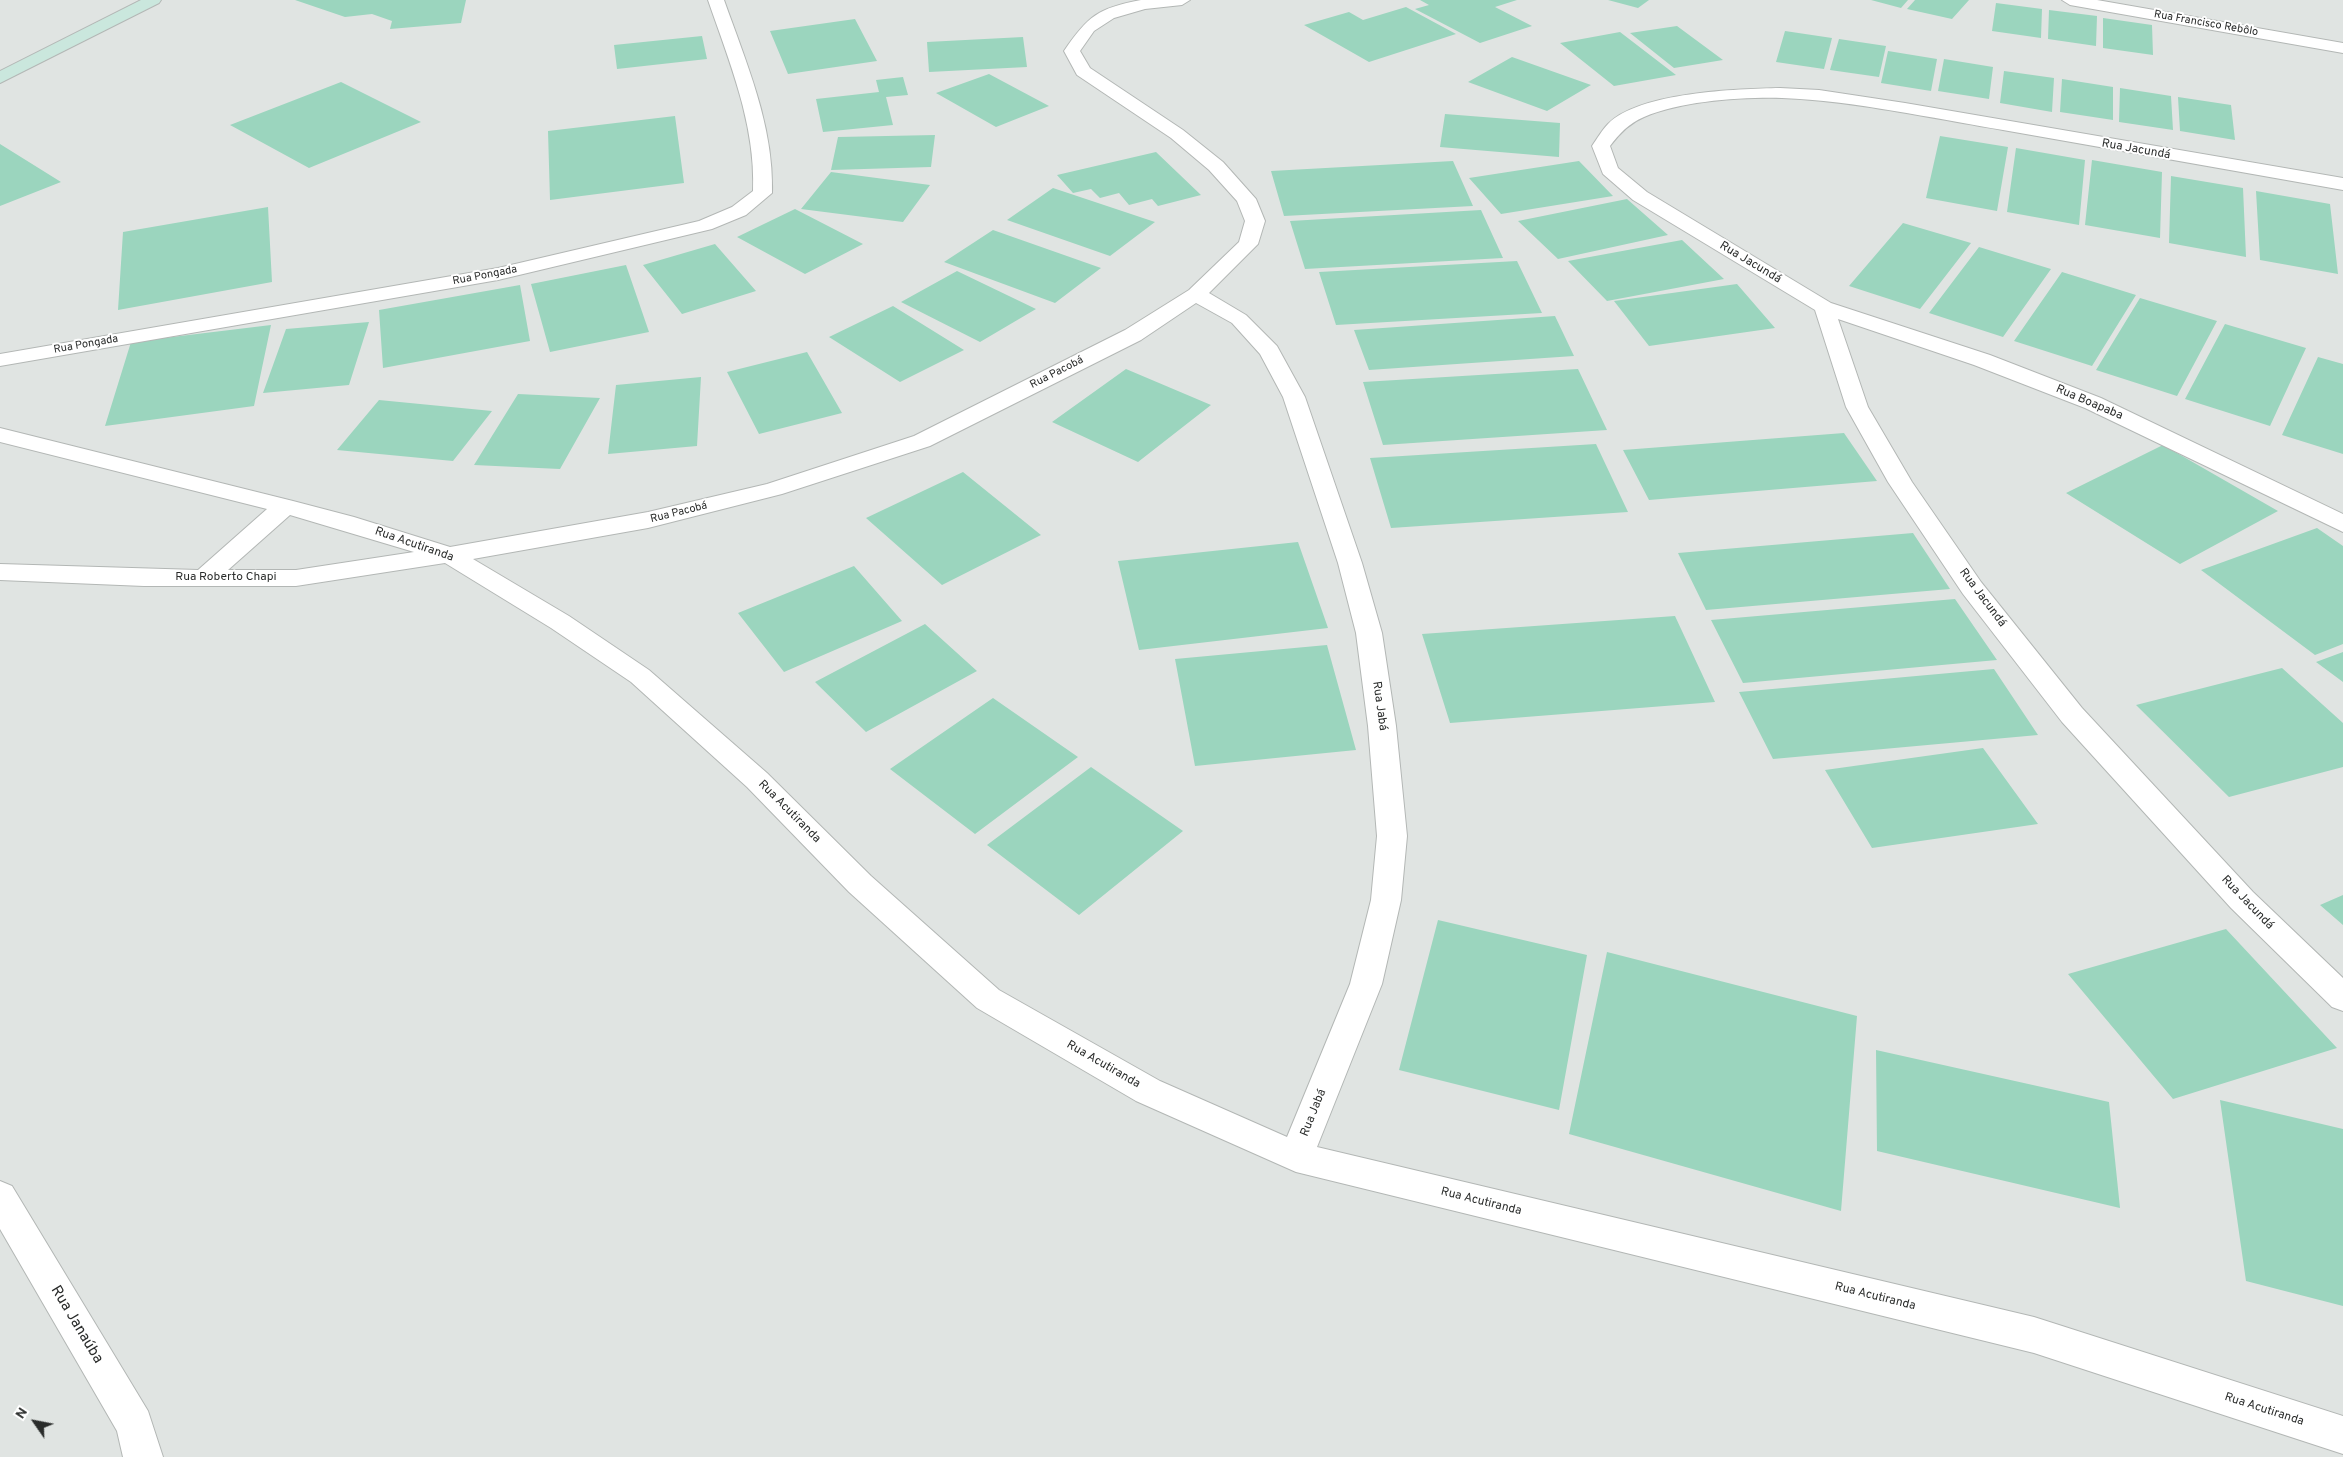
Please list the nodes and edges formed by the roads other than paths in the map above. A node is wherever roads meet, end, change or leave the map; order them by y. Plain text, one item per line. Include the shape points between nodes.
1 (153, 0) edge
2 (716, 0) edge
3 (1182, 0) edge
4 (2070, 0) edge
5 (2343, 48) edge
6 (0, 78) edge
7 (2343, 184) edge
8 (1196, 294) junction
9 (1824, 307) junction
10 (0, 360) edge
11 (0, 435) edge
12 (285, 506) junction
13 (2343, 524) edge
14 (450, 555) junction
15 (0, 572) edge
16 (204, 578) junction
17 (2343, 998) edge
18 (1296, 1157) junction
19 (0, 1197) edge
20 (2343, 1436) edge
21 (143, 1457) edge

1 - 6 main road
2 - 10 street, Rua Pongada via 751,99 763,173 762,193 739,212 705,225 498,274
3 - 8 street, Rua Pacobá via 1144,3 1108,15 1088,29 1072,51 1083,72 1177,134 1216,166 1246,199 1255,221 1248,244
4 - 5 street, Rua Francisco Rebôlo
7 - 9 street, Rua Jacundá via 1819,95 1728,95 1678,102 1637,113 1616,127 1601,146 1610,170 1640,196
8 - 14 street, Rua Pacobá via 1133,335 922,441 774,489 648,520
8 - 18 street, Rua Jabá via 1239,319 1269,351 1294,397 1350,563 1369,633 1382,726 1392,836 1386,900 1366,984
9 - 13 street, Rua Boapaba via 1982,360 2093,403
9 - 17 street, Rua Jacundá via 1857,407 1900,482 1972,588 2072,716 2242,900
11 - 12 street, Rua Acutiranda
12 - 14 street, Rua Acutiranda
12 - 16 street
14 - 16 street, Rua Roberto Chapi via 296,578
14 - 18 street, Rua Acutiranda via 560,622 640,676 757,780 860,884 988,999 1148,1091
15 - 16 street, Rua Roberto Chapi
18 - 20 street, Rua Acutiranda via 2034,1335
19 - 21 street, Rua Janaúba via 134,1424

